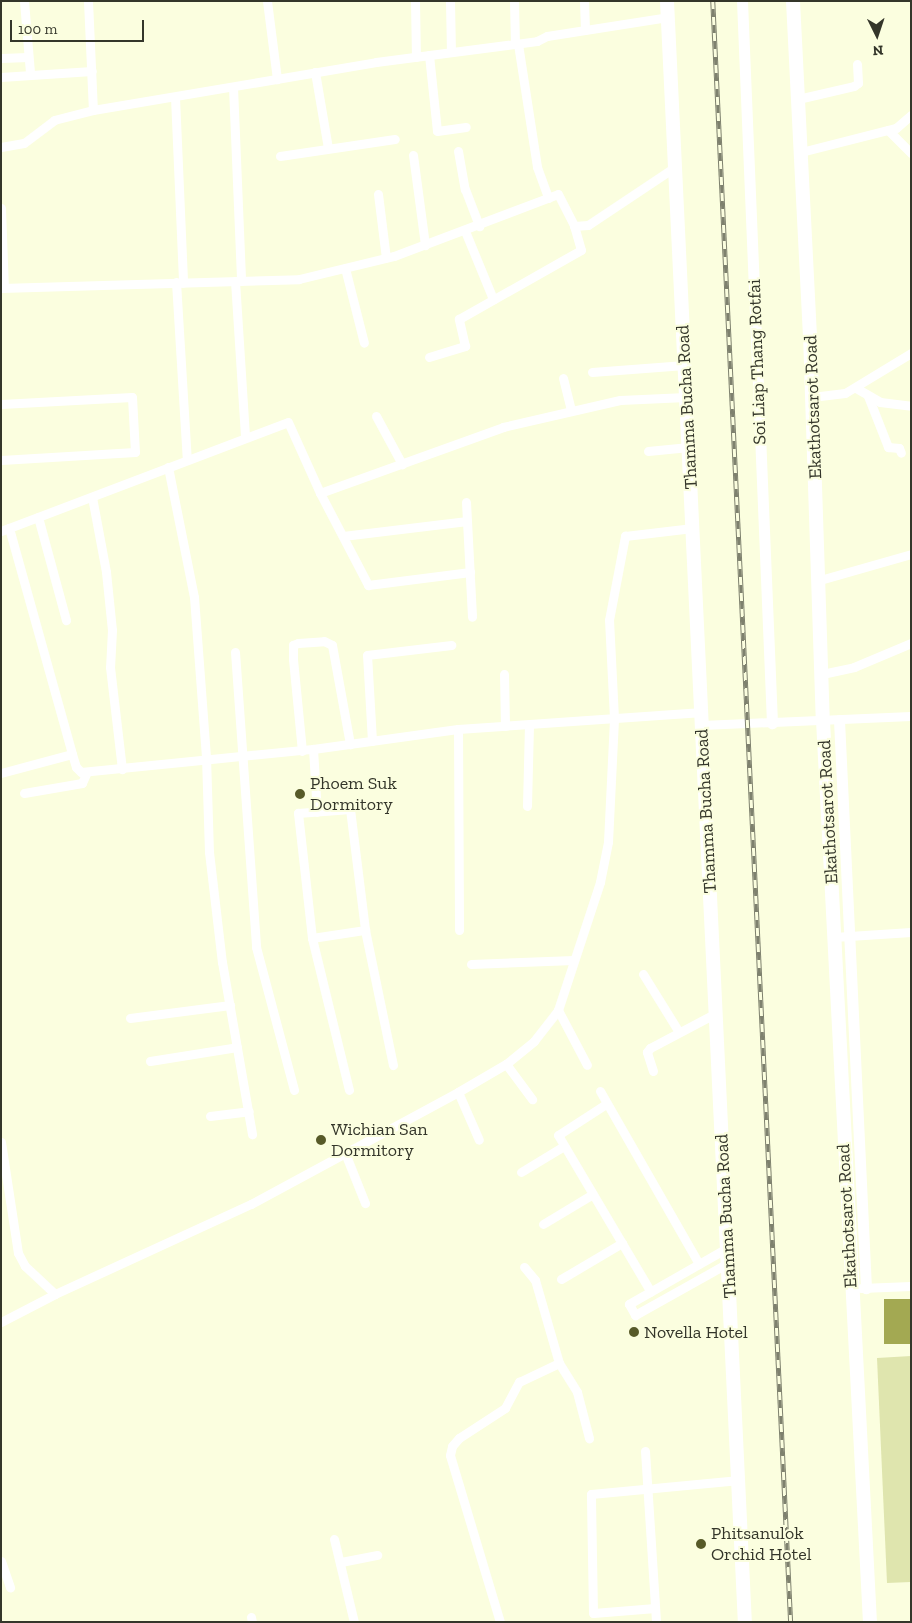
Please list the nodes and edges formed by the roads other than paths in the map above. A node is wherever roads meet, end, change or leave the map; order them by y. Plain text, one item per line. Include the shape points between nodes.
1 (24, 1) edge
2 (88, 1) edge
3 (267, 1) edge
4 (415, 1) edge
5 (450, 1) edge
6 (514, 1) edge
7 (584, 1) edge
8 (667, 1) edge
9 (742, 1) edge
10 (793, 1) edge
11 (668, 17) junction
12 (585, 30) junction
13 (516, 44) junction
14 (451, 52) junction
15 (429, 55) junction
16 (416, 57) junction
17 (1, 58) edge
18 (28, 58) junction
19 (857, 64) dead end
20 (92, 71) junction
21 (314, 72) junction
22 (30, 73) junction
23 (1, 77) edge
24 (277, 80) junction
25 (233, 87) junction
26 (175, 97) junction
27 (798, 99) junction
28 (93, 110) junction
29 (911, 115) edge
30 (466, 128) dead end
31 (888, 130) junction
32 (395, 139) dead end
33 (1, 147) edge
34 (328, 148) junction
35 (458, 151) dead end
36 (801, 152) junction
37 (911, 153) edge
38 (413, 155) dead end
39 (280, 156) dead end
40 (675, 167) junction
41 (378, 194) dead end
42 (548, 198) junction
43 (1, 208) edge
44 (479, 226) junction
45 (574, 226) junction
46 (465, 231) junction
47 (425, 245) junction
48 (386, 258) junction
49 (345, 268) junction
50 (238, 281) junction
51 (179, 282) junction
52 (3, 288) edge
53 (493, 299) junction
54 (364, 343) dead end
55 (911, 353) edge
56 (429, 357) dead end
57 (685, 365) junction
58 (592, 372) dead end
59 (563, 378) dead end
60 (856, 388) junction
61 (868, 396) junction
62 (686, 397) junction
63 (812, 397) junction
64 (1, 404) edge
65 (911, 406) edge
66 (571, 411) junction
67 (376, 416) dead end
68 (245, 437) junction
69 (688, 447) junction
70 (648, 450) dead end
71 (901, 453) dead end
72 (1, 460) edge
73 (188, 460) junction
74 (402, 464) junction
75 (168, 467) junction
76 (320, 493) junction
77 (92, 497) junction
78 (466, 502) dead end
79 (38, 517) junction
80 (467, 521) junction
81 (693, 528) junction
82 (5, 529) edge
83 (342, 536) junction
84 (911, 554) edge
85 (470, 572) junction
86 (820, 580) junction
87 (472, 617) dead end
88 (66, 620) dead end
89 (911, 643) edge
90 (451, 645) dead end
91 (236, 652) dead end
92 (504, 674) dead end
93 (822, 674) junction
94 (911, 716) edge
95 (614, 718) junction
96 (702, 719) junction
97 (823, 720) junction
98 (838, 720) junction
99 (772, 722) junction
100 (529, 724) junction
101 (505, 726) junction
102 (458, 729) junction
103 (372, 741) junction
104 (350, 744) junction
105 (302, 750) junction
106 (313, 750) junction
107 (72, 754) junction
108 (242, 756) junction
109 (206, 757) junction
110 (122, 768) junction
111 (87, 772) junction
112 (1, 773) edge
113 (24, 793) dead end
114 (528, 806) dead end
115 (317, 812) junction
116 (365, 930) junction
117 (459, 930) dead end
118 (911, 932) edge
119 (849, 936) junction
120 (834, 937) junction
121 (312, 938) junction
122 (574, 960) junction
123 (471, 964) dead end
124 (642, 974) dead end
125 (230, 1005) junction
126 (558, 1010) junction
127 (716, 1013) junction
128 (130, 1018) dead end
129 (679, 1032) junction
130 (237, 1047) junction
131 (150, 1061) dead end
132 (506, 1064) junction
133 (394, 1065) dead end
134 (587, 1065) dead end
135 (654, 1071) dead end
136 (294, 1090) dead end
137 (349, 1090) dead end
138 (600, 1091) dead end
139 (458, 1092) junction
140 (532, 1099) dead end
141 (606, 1104) junction
142 (249, 1111) junction
143 (210, 1116) dead end
144 (252, 1134) dead end
145 (479, 1140) dead end
146 (1, 1142) edge
147 (564, 1146) junction
148 (345, 1153) junction
149 (521, 1172) dead end
150 (4, 1183) edge
151 (593, 1194) junction
152 (365, 1203) dead end
153 (543, 1224) dead end
154 (622, 1243) junction
155 (727, 1248) junction
156 (728, 1263) junction
157 (699, 1264) junction
158 (524, 1267) dead end
159 (561, 1279) dead end
160 (911, 1286) edge
161 (866, 1288) junction
162 (851, 1289) junction
163 (651, 1292) junction
164 (55, 1294) junction
165 (1, 1322) edge
166 (559, 1363) junction
167 (589, 1438) dead end
168 (645, 1451) dead end
169 (739, 1480) junction
170 (647, 1488) junction
171 (334, 1539) dead end
172 (377, 1555) dead end
173 (1, 1561) edge
174 (341, 1562) junction
175 (10, 1587) dead end
176 (655, 1608) junction
177 (497, 1621) edge
178 (354, 1622) edge
179 (656, 1622) edge
180 (745, 1622) edge
181 (870, 1622) edge

1 - 18 street
2 - 20 street
3 - 24 street
4 - 16 street
5 - 14 street
6 - 13 street
7 - 12 street
8 - 11 main road, Thamma Bucha Road
9 - 99 street, Soi Liap Thang Rotfai
10 - 27 main road, Ekathotsarot Road
11 - 12 street
11 - 40 main road, Thamma Bucha Road
12 - 13 street
13 - 14 street
13 - 42 street via 537,167
14 - 15 street
15 - 16 street
15 - 30 street via 437,131
16 - 21 street
17 - 18 street
18 - 22 street
19 - 27 street via 858,83 854,86
20 - 22 street
20 - 28 street
21 - 24 street
21 - 34 street
22 - 23 street
24 - 25 street
25 - 26 street
25 - 50 street
26 - 28 street
26 - 51 street
27 - 36 main road, Ekathotsarot Road
28 - 33 street via 54,120 24,143
29 - 31 street
31 - 36 street
31 - 37 street
32 - 34 street
34 - 39 street
35 - 44 street via 465,189
36 - 63 main road, Ekathotsarot Road
38 - 47 street
40 - 45 street via 600,218 588,225
40 - 57 main road, Thamma Bucha Road
41 - 48 street
42 - 44 street
42 - 45 street via 558,194
43 - 52 street
44 - 46 street
45 - 53 street via 581,250
46 - 47 street
46 - 53 street
47 - 48 street
48 - 49 street
49 - 50 street via 299,279
49 - 54 street
50 - 51 street
50 - 68 street
51 - 52 street
51 - 73 street
53 - 56 street via 459,319 466,346
55 - 60 street
57 - 58 street
57 - 62 main road, Thamma Bucha Road
59 - 66 street
60 - 61 street
60 - 63 street via 845,394
61 - 65 street via 891,405
61 - 71 street via 888,446 899,448
62 - 66 street via 620,400
62 - 69 main road, Thamma Bucha Road
63 - 86 main road, Ekathotsarot Road
64 - 72 street via 132,397 135,452
66 - 74 street via 503,427
67 - 74 street
68 - 73 street
68 - 76 street via 288,422
69 - 70 street
69 - 81 main road, Thamma Bucha Road
73 - 75 street
74 - 76 street
75 - 77 street
75 - 109 street via 194,597
76 - 83 street
77 - 79 street
77 - 110 street via 106,572 112,630 110,667
78 - 80 street
79 - 82 street
79 - 88 street
80 - 83 street
80 - 85 street
81 - 95 street via 625,536 609,620
81 - 96 main road, Thamma Bucha Road
82 - 107 street
83 - 85 street via 368,585
84 - 86 street
85 - 87 street
86 - 93 main road, Ekathotsarot Road
89 - 93 street via 854,667
90 - 103 street via 366,654
91 - 108 street
92 - 101 street
93 - 97 main road, Ekathotsarot Road
94 - 98 street
95 - 96 street
95 - 100 street
95 - 122 street via 608,842 600,882
96 - 99 street
96 - 127 main road, Thamma Bucha Road
97 - 98 street
97 - 99 street
97 - 120 main road, Ekathotsarot Road
98 - 119 street
100 - 101 street
100 - 114 street
101 - 102 street
102 - 103 street
102 - 117 street
103 - 104 street
104 - 105 street via 332,645 324,641 298,643 293,645 293,659
104 - 106 street
105 - 106 street
105 - 108 street
106 - 115 street
107 - 111 street via 76,767
107 - 112 street
108 - 109 street
108 - 136 street via 256,947
109 - 110 street
109 - 125 street via 209,852
110 - 111 street
111 - 113 street via 82,783
115 - 116 street via 350,809
115 - 121 street via 298,814
116 - 121 street
116 - 133 street
118 - 119 street
119 - 120 street
119 - 161 street
120 - 162 main road, Ekathotsarot Road
121 - 137 street
122 - 123 street
122 - 126 street
124 - 129 street
125 - 128 street
125 - 130 street
126 - 132 street via 534,1041
126 - 134 street
127 - 129 street
127 - 155 main road, Thamma Bucha Road
129 - 135 street via 648,1050
130 - 131 street
130 - 142 street
132 - 139 street
132 - 140 street
138 - 141 street
139 - 145 street
139 - 148 street
141 - 147 street via 558,1135
141 - 157 street
142 - 143 street
142 - 144 street
146 - 150 street
147 - 149 street
147 - 151 street
148 - 152 street
148 - 164 street via 251,1204
150 - 164 street via 18,1253 25,1266
151 - 153 street
151 - 154 street
154 - 159 street
154 - 163 street
155 - 156 main road, Thamma Bucha Road
155 - 157 street
156 - 163 street via 636,1315 629,1304
156 - 169 main road, Thamma Bucha Road
157 - 163 street
158 - 166 street via 535,1280
160 - 161 street
161 - 162 street
162 - 181 main road, Ekathotsarot Road
164 - 165 street
166 - 167 street via 577,1392
166 - 177 street via 519,1382 505,1408 452,1446 450,1455
168 - 170 street
169 - 170 street
169 - 180 main road, Thamma Bucha Road
170 - 176 street
170 - 176 street via 591,1494 593,1613
171 - 174 street
172 - 174 street
173 - 175 street
174 - 178 street
176 - 179 street

